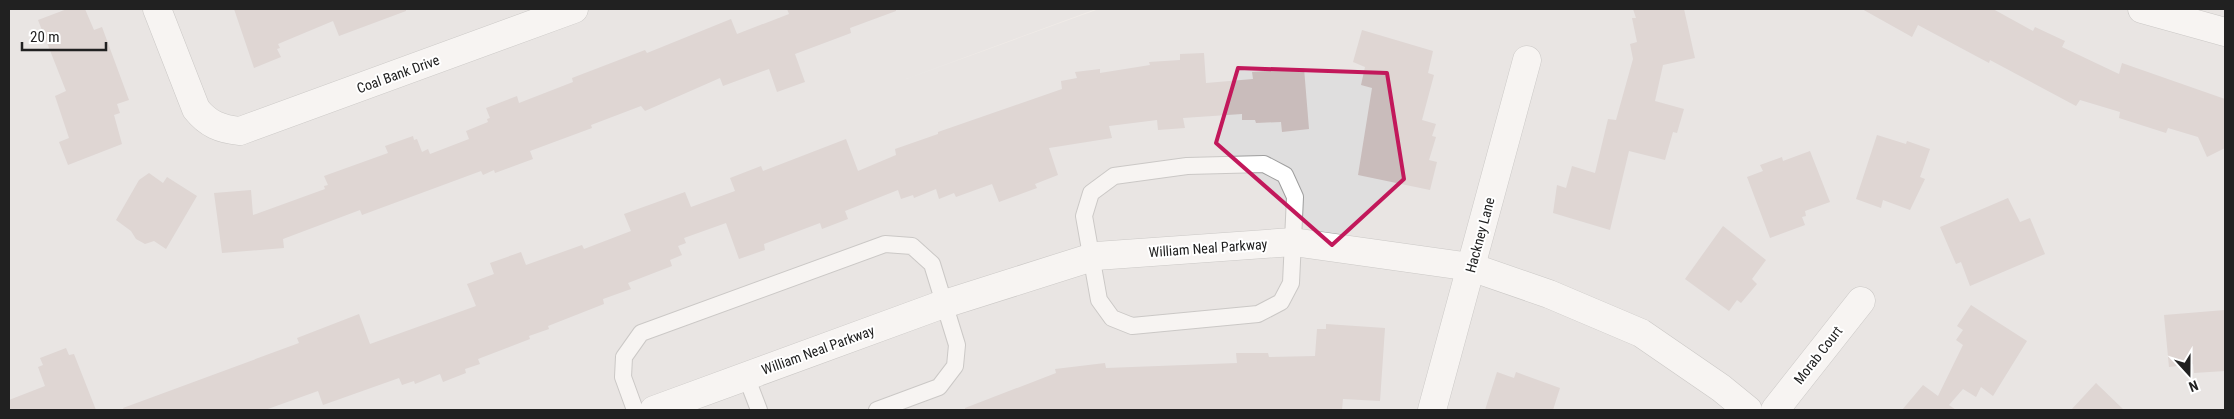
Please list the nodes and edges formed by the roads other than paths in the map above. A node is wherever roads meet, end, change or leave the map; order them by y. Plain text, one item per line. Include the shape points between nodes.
1 (157, 9) edge
2 (574, 9) edge
3 (2142, 9) edge
4 (2225, 32) edge
5 (1527, 60) dead end
6 (1293, 242) junction
7 (1091, 258) junction
8 (1471, 267) junction
9 (1861, 301) dead end
10 (944, 304) junction
11 (746, 376) junction
12 (635, 410) edge
13 (654, 410) edge
14 (759, 410) edge
15 (877, 410) edge
16 (1432, 410) edge
17 (1748, 410) edge
18 (1776, 410) edge

1 - 2 street, Coal Bank Drive via 196,109 204,119 221,129 240,131
3 - 4 street
5 - 8 street, Hackney Lane
6 - 7 street, William Neal Parkway
6 - 7 lane via 1291,283 1281,302 1258,314 1132,326 1112,318 1099,300
6 - 7 lane via 1295,197 1285,175 1264,164 1187,166 1114,176 1091,193 1084,216
6 - 8 street, William Neal Parkway
7 - 10 street, William Neal Parkway
8 - 16 street, Hackney Lane
8 - 17 street, William Neal Parkway via 1548,294 1641,333
9 - 18 street, Morab Court
10 - 11 street, William Neal Parkway
10 - 12 lane via 932,264 912,246 886,244 641,333 624,357 623,377
10 - 15 lane via 957,345 955,366 939,387
11 - 13 street, William Neal Parkway
11 - 14 lane

